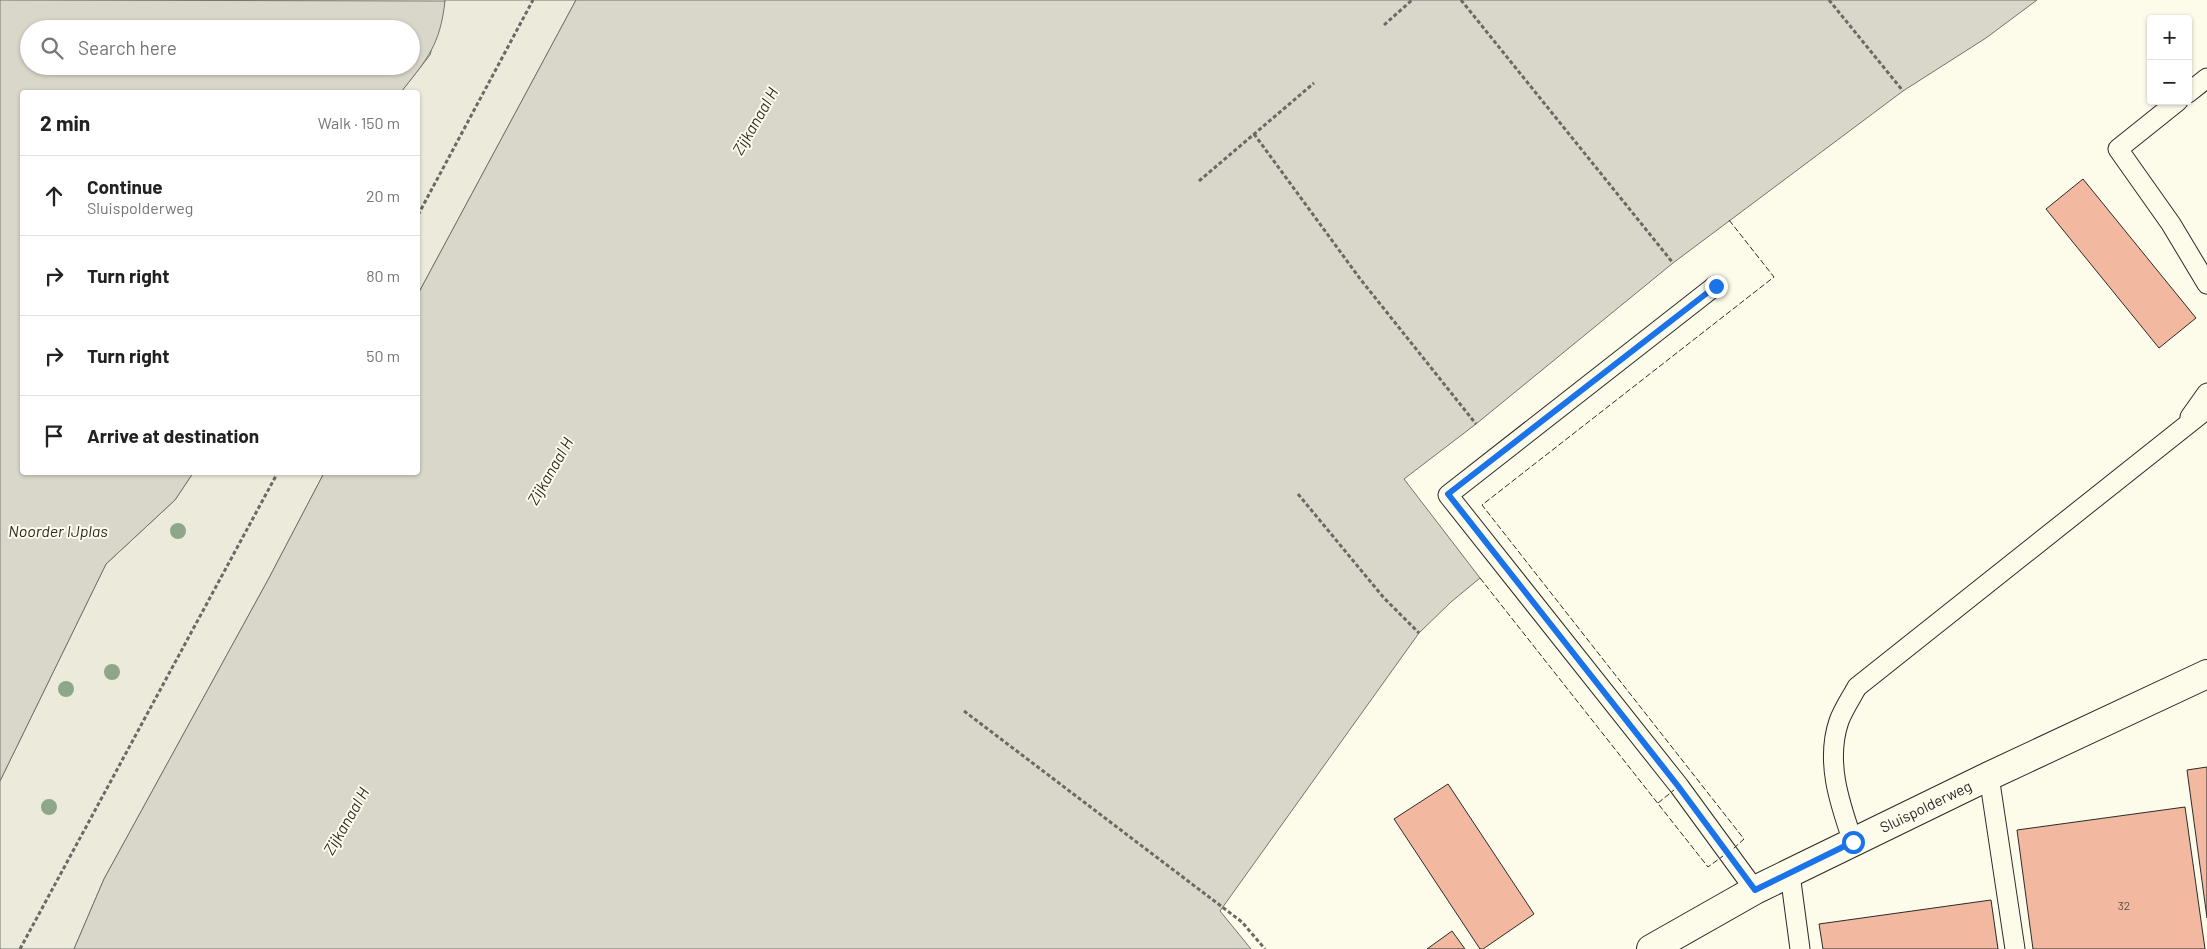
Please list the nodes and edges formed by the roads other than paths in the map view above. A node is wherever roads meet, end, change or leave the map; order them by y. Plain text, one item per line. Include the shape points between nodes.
1 (2207, 78) edge
2 (2192, 90) edge
3 (2173, 105) edge
4 (2207, 284) edge
5 (1716, 286) dead end
6 (2207, 393) edge
7 (2207, 409) edge
8 (2180, 430) junction
9 (2207, 674) edge
10 (1989, 776) junction
11 (1853, 842) junction
12 (1790, 874) junction
13 (1755, 890) junction
14 (1651, 949) edge
15 (1800, 949) edge
16 (2014, 949) edge

1 - 2 lane
3 - 4 lane via 2118,149 2171,224
5 - 13 lane via 1448,494 1678,786
6 - 8 lane
7 - 8 lane
8 - 11 lane via 1857,687 1838,721 1833,755 1837,797
9 - 10 street, Sluispolderweg
10 - 11 street, Sluispolderweg
10 - 16 lane
11 - 12 street, Sluispolderweg
12 - 13 street, Sluispolderweg
12 - 15 lane
13 - 14 street, Sluispolderweg

